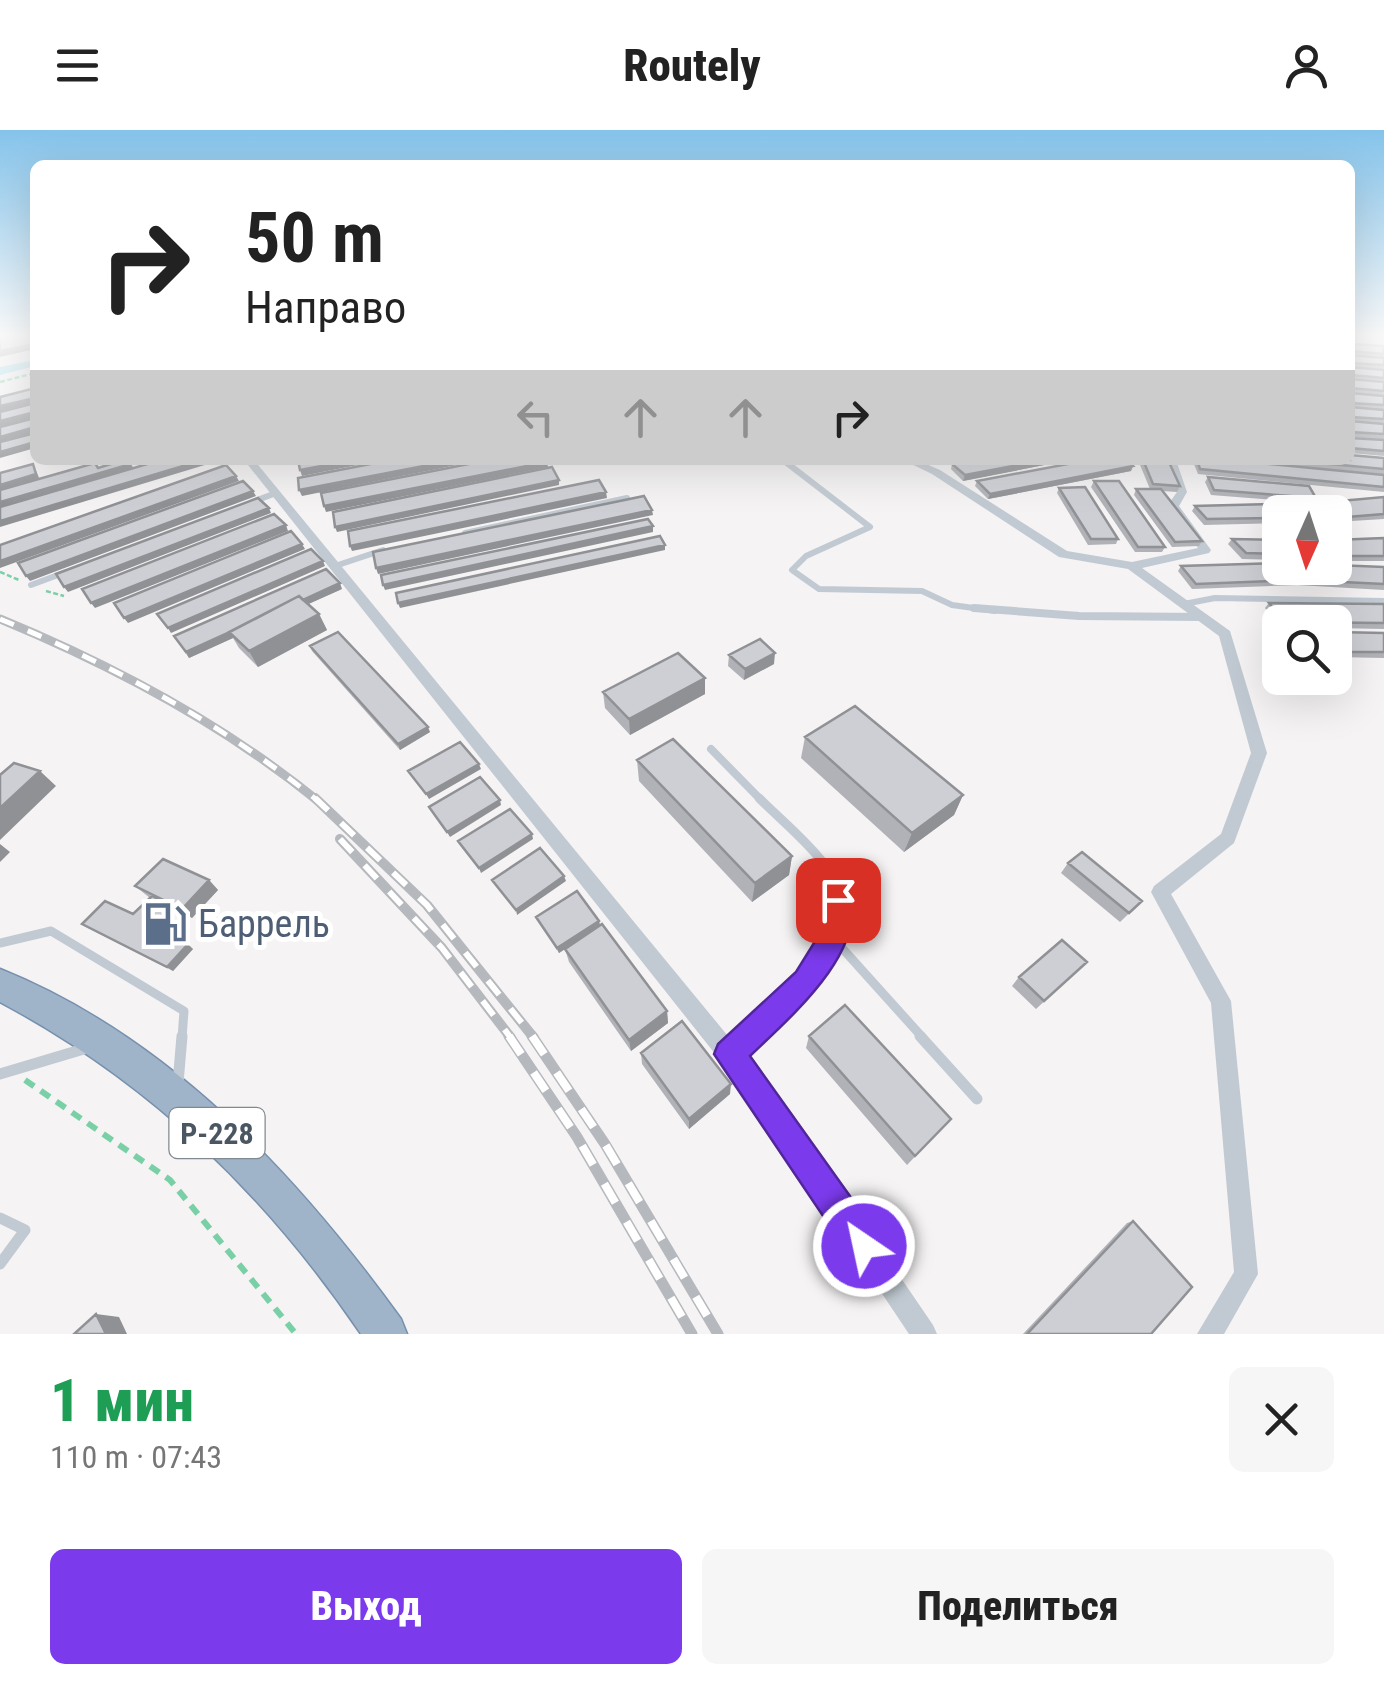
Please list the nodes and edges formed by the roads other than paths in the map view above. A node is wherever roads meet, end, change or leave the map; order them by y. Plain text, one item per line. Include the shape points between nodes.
1 (253, 465) edge
2 (789, 465) edge
3 (920, 465) edge
4 (1173, 465) edge
5 (276, 493) junction
6 (627, 498) edge
7 (240, 507) edge
8 (458, 534) edge
9 (402, 546) edge
10 (335, 566) junction
11 (1132, 566) junction
12 (75, 569) edge
13 (32, 585) dead end
14 (1384, 602) edge
15 (1184, 604) junction
16 (1202, 617) junction
17 (711, 749) dead end
18 (833, 938) junction
19 (0, 943) edge
20 (0, 986) edge
21 (104, 1043) junction
22 (729, 1054) junction
23 (6, 1072) edge
24 (176, 1098) junction
25 (978, 1099) dead end
26 (0, 1218) edge
27 (0, 1264) edge
28 (386, 1334) edge
29 (924, 1334) edge
30 (1210, 1334) edge

1 - 5 street
2 - 16 lane via 870,527 806,556 792,570 802,584 922,590 952,606
3 - 11 street via 1064,554
4 - 11 street via 1182,492 1173,506 1205,550
5 - 7 lane
5 - 10 street
6 - 8 lane
9 - 10 lane
10 - 22 street
11 - 15 street
12 - 13 lane
14 - 15 lane via 1214,598
15 - 16 street
16 - 30 street via 1226,634 1259,753 1228,838 1160,892 1221,1002 1246,1274
17 - 18 lane via 827,868 838,900
18 - 22 lane via 806,982
18 - 25 lane
19 - 24 lane via 50,931 184,1011
20 - 21 highway, Р-228
21 - 23 lane
21 - 24 highway, Р-228
22 - 29 street
24 - 28 highway, Р-228 via 283,1194
26 - 27 lane via 25,1230

